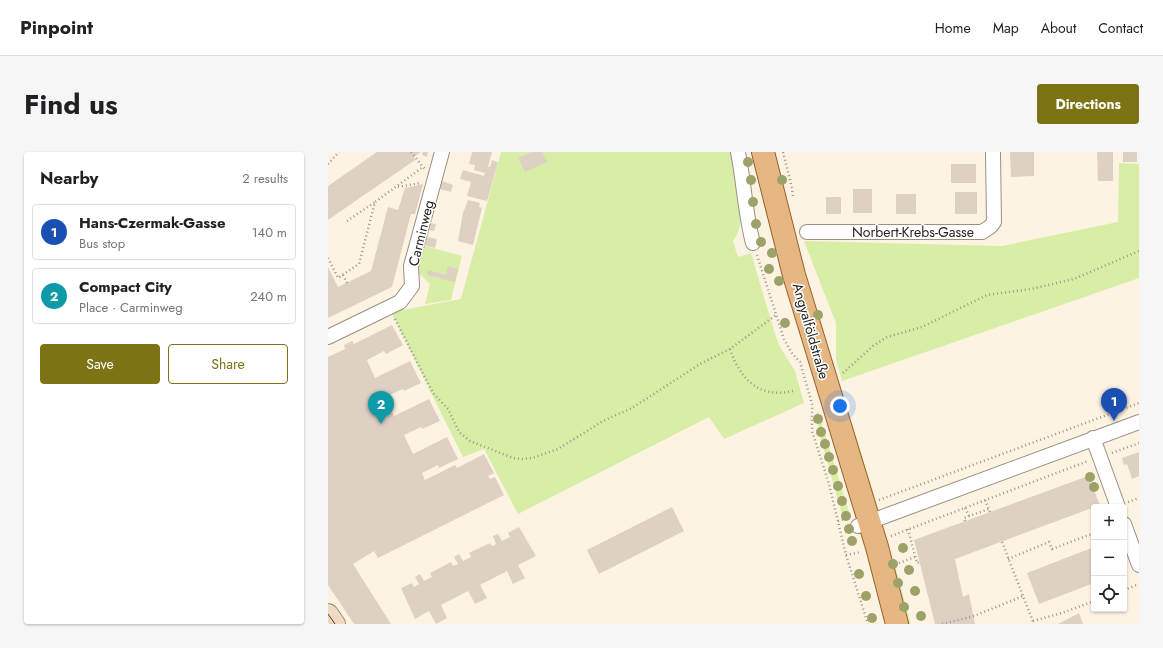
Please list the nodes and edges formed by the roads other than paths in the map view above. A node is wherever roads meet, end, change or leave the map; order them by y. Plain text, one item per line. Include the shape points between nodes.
1 (442, 152) edge
2 (738, 152) edge
3 (755, 152) edge
4 (763, 152) edge
5 (993, 152) edge
6 (807, 232) dead end
7 (753, 243) road end
8 (328, 338) edge
9 (1139, 422) edge
10 (1093, 438) junction
11 (1117, 504) edge
12 (863, 524) junction
13 (1127, 532) edge
14 (1139, 565) edge
15 (328, 614) edge
16 (334, 624) edge
17 (884, 624) edge
18 (897, 624) edge

1 - 8 street, Carminweg via 411,266 412,286 400,302
2 - 7 street via 747,222
3 - 12 main road, Angyalföldstraße via 808,361
4 - 12 main road, Angyalföldstraße via 796,283
5 - 6 street, Norbert-Krebs-Gasse via 994,222 982,232
9 - 10 street
10 - 11 street
10 - 12 street
12 - 17 main road, Angyalföldstraße
12 - 18 main road, Angyalföldstraße
13 - 14 street
15 - 16 main road

